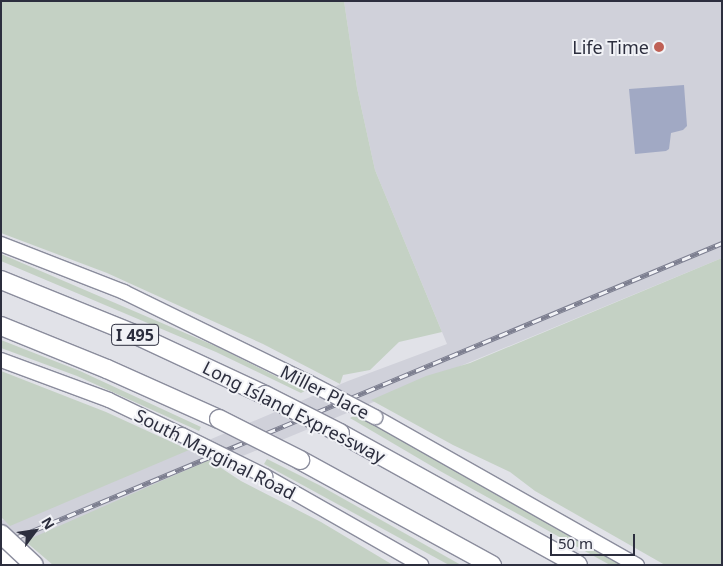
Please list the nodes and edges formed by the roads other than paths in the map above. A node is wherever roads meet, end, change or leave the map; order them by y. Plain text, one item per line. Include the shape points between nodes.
1 (1, 244) edge
2 (1, 280) edge
3 (1, 326) edge
4 (1, 360) edge
5 (1, 534) edge
6 (1, 557) edge
7 (10, 565) edge
8 (34, 565) edge
9 (421, 565) edge
10 (492, 565) edge
11 (578, 565) edge
12 (637, 565) edge

1 - 12 main road, Miller Place, bridge via 124,292 308,382
2 - 11 highway, Long Island Expressway / I 495, bridge via 134,334 265,395
3 - 10 highway, I 495, bridge via 219,419
4 - 9 main road, South Marginal Road, bridge via 109,400 182,435 265,476
5 - 8 highway, bridge
6 - 7 highway

